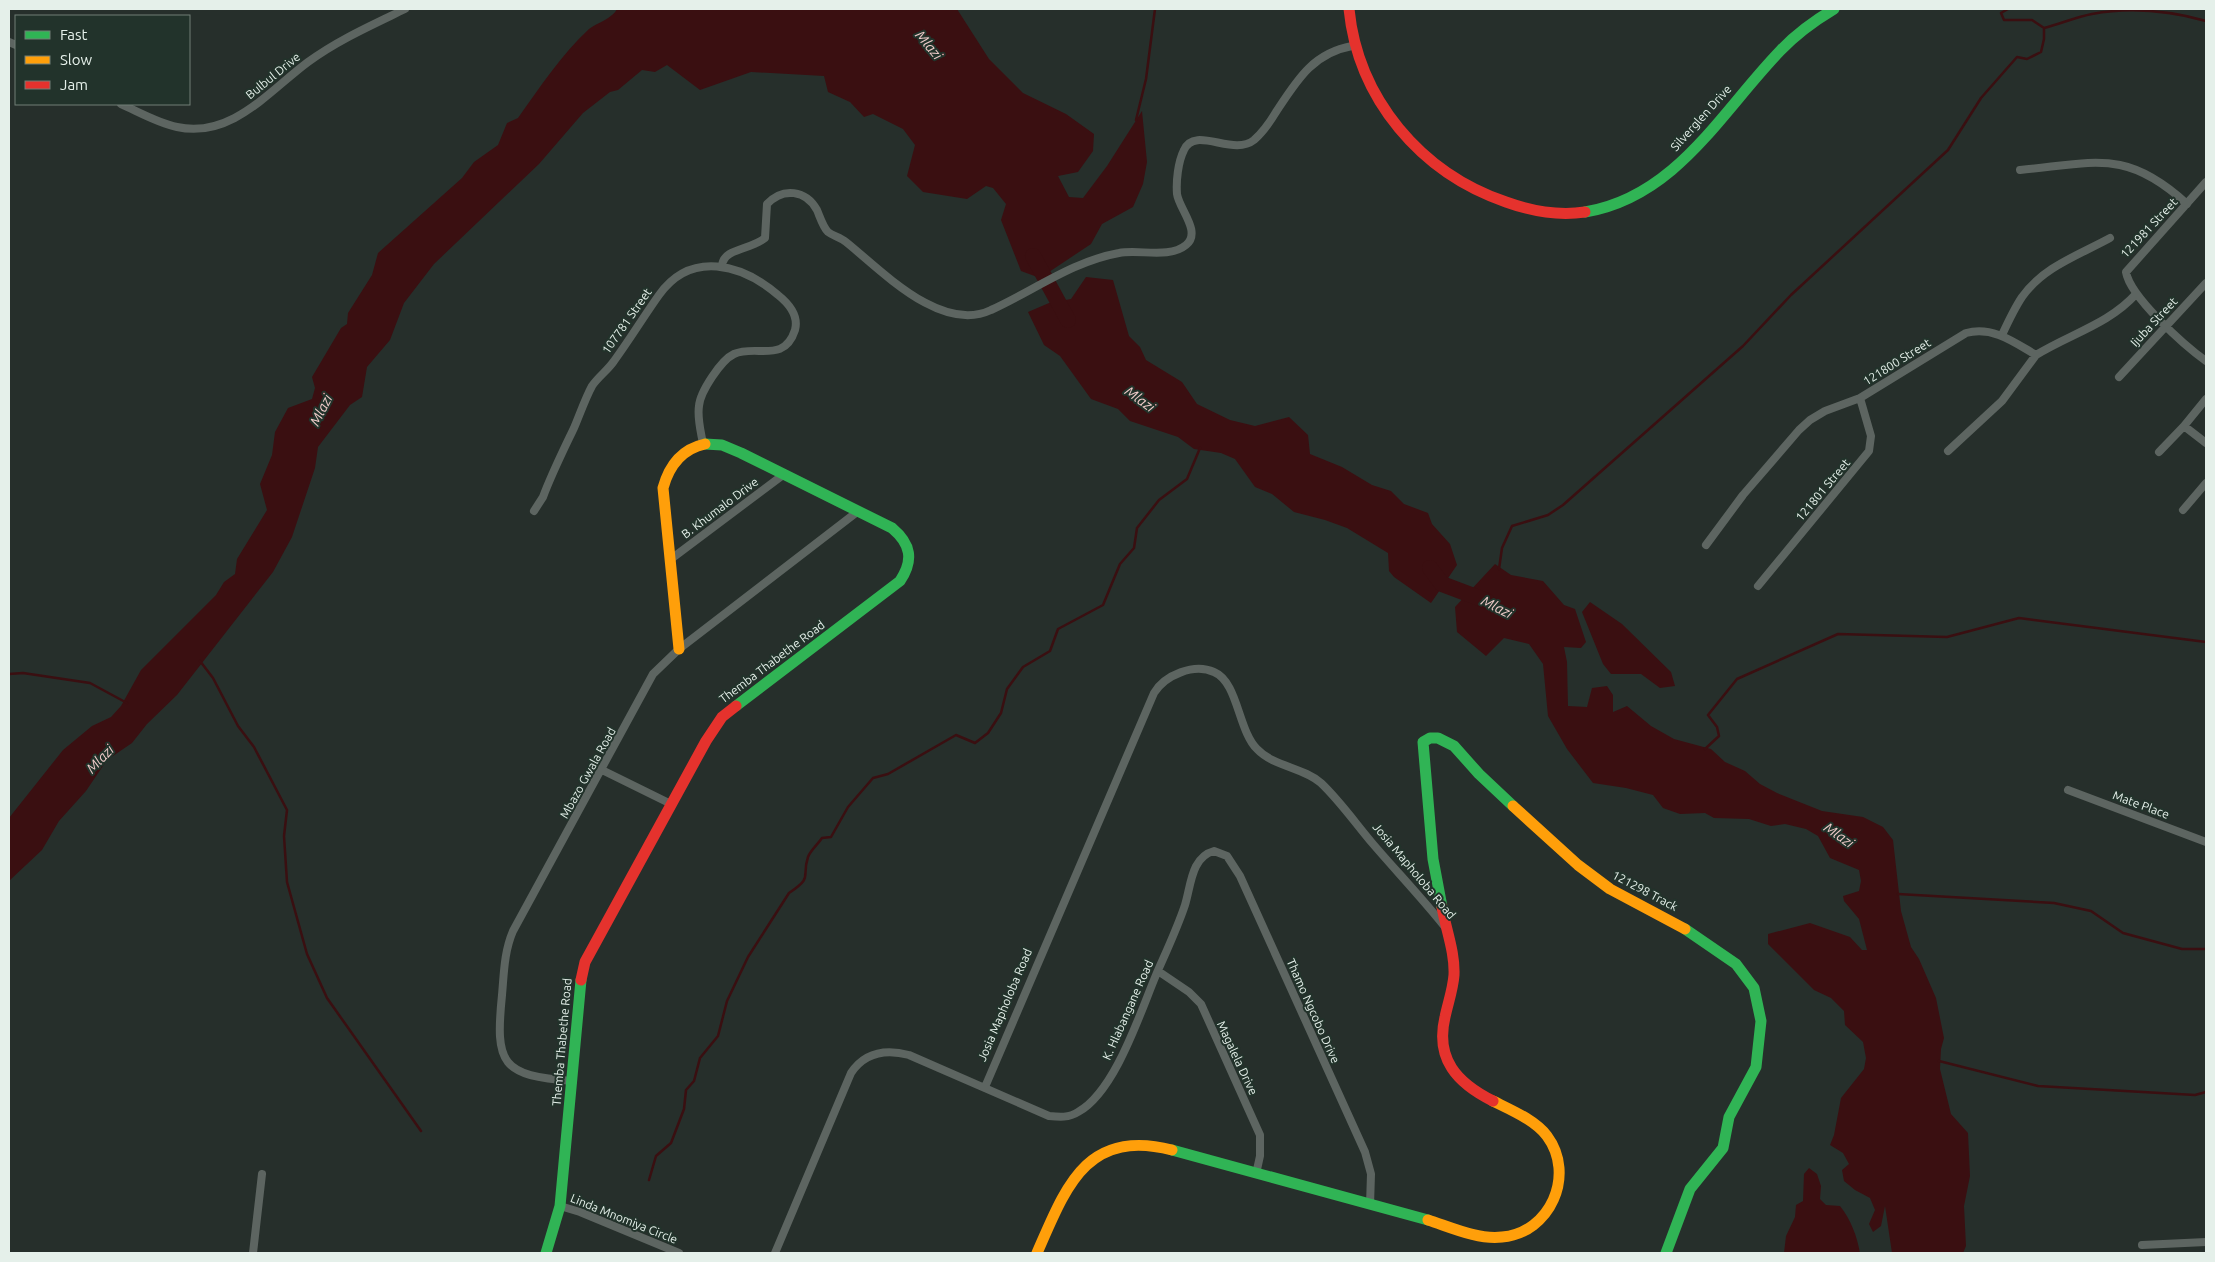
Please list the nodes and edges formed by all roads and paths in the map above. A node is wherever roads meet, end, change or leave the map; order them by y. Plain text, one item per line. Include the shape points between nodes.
1 (404, 9) edge
2 (1349, 9) edge
3 (1834, 9) edge
4 (1352, 46) junction
5 (123, 105) edge
6 (2020, 170) dead end
7 (2206, 182) edge
8 (2187, 204) junction
9 (2110, 238) dead end
10 (722, 266) junction
11 (2206, 283) edge
12 (2136, 294) junction
13 (2166, 326) junction
14 (2002, 335) junction
15 (2036, 355) junction
16 (2206, 361) edge
17 (2119, 377) dead end
18 (1860, 398) junction
19 (2206, 399) edge
20 (2184, 426) junction
21 (2206, 442) edge
22 (703, 444) junction
23 (1948, 452) dead end
24 (2159, 452) dead end
25 (783, 475) junction
26 (2206, 482) edge
27 (2183, 510) dead end
28 (534, 511) dead end
29 (858, 512) junction
30 (1706, 544) dead end
31 (671, 559) junction
32 (1758, 586) dead end
33 (679, 649) junction
34 (602, 770) junction
35 (2068, 790) dead end
36 (671, 804) junction
37 (2206, 842) edge
38 (1203, 856) joint
39 (1446, 928) junction
40 (1158, 971) junction
41 (572, 1081) junction
42 (985, 1088) junction
43 (262, 1174) dead end
44 (1256, 1174) junction
45 (1370, 1205) junction
46 (560, 1206) junction
47 (2206, 1242) edge
48 (2142, 1245) dead end
49 (253, 1253) edge
50 (546, 1253) edge
51 (679, 1253) edge
52 (775, 1253) edge
53 (1037, 1253) edge
54 (1666, 1253) edge

1 - 5 street, Bulbul Drive via 322,52 259,103 218,126 177,127
2 - 4 street, Silverglen Drive
3 - 4 street, Silverglen Drive via 1806,26 1781,49 1708,136 1676,166 1616,206 1573,215 1552,214 1513,204 1467,186 1437,167 1387,112 1366,80
4 - 10 street via 1331,51 1314,62 1265,129 1250,143 1230,146 1202,140 1186,146 1177,189 1192,233 1186,245 1173,251 1120,252 1096,259 991,310 978,314 947,313 932,307 845,241 828,232 812,204 793,192 778,196 767,204 765,238 752,247 728,253 722,260
6 - 8 street via 2088,162 2125,165 2154,177
7 - 8 street, 121981 Street
8 - 12 street, 121981 Street via 2128,268 2127,278
9 - 14 street via 2059,265 2031,286
10 - 22 street, 107781 Street via 747,272 767,286 790,306 796,325 790,340 778,350 738,352 724,361 706,388 699,406
10 - 28 street, 107781 Street via 686,273 661,292 592,387
11 - 13 street, Ijuba Street
12 - 13 street, 121981 Street
12 - 15 street via 2103,321
13 - 16 street, 121981 Street
13 - 17 street, Ijuba Street
14 - 15 street, 121800 Street
14 - 18 street, 121800 Street via 1982,331 1966,333
15 - 23 street via 2002,401
18 - 30 street, 121800 Street via 1825,411 1799,430
18 - 32 street, 121801 Street via 1871,436 1869,451
19 - 20 street
20 - 21 street
20 - 24 street
22 - 25 street, Themba Thabethe Road via 728,448
22 - 31 street via 677,459 664,480
25 - 29 street, Themba Thabethe Road
25 - 31 street, B. Khumalo Drive
26 - 27 street
29 - 33 street, Mbazo Gwala Road
29 - 36 street, Themba Thabethe Road via 892,528 906,541 911,557 907,572 871,605 722,718
31 - 33 street
33 - 34 street, Mbazo Gwala Road via 653,674
34 - 36 street
34 - 41 street, Mbazo Gwala Road via 513,931 505,959 498,1034 507,1060 518,1071 537,1078
35 - 37 street, Mate Place
36 - 41 street, Themba Thabethe Road via 584,966
38 - 40 street, K. Hlabangane Road via 1194,871 1185,905
38 - 45 street, Thamo Ngcobo Drive via 1214,851 1223,853 1240,876 1368,1160 1372,1184
39 - 42 street, Josia Mapholoba Road via 1320,783 1256,748 1243,727 1232,693 1222,676 1204,669 1176,675 1162,682 1154,693
39 - 45 street, Josia Mapholoba Road via 1454,966 1442,1030 1447,1063 1470,1088 1521,1115 1545,1132 1559,1159 1558,1190 1536,1223 1502,1238 1476,1235
39 - 54 street, 121298 Track via 1434,859 1423,754 1423,742 1434,738 1454,746 1479,774 1578,865 1610,889 1670,919 1720,952 1736,964 1754,988 1761,1021 1756,1067 1729,1117 1723,1148 1690,1189
40 - 42 street, K. Hlabangane Road via 1122,1058 1099,1092 1078,1113 1049,1116
40 - 44 street, Magalela Drive via 1201,1004 1260,1135
41 - 46 street, Themba Thabethe Road
42 - 52 street, K. Hlabangane Road via 902,1053 875,1053 863,1060 851,1073
43 - 49 street
44 - 45 street, Josia Mapholoba Road
44 - 53 street, Josia Mapholoba Road via 1142,1144 1116,1148 1100,1155 1073,1177
46 - 50 street, Themba Thabethe Road
46 - 51 street, Linda Mnomiya Circle
47 - 48 street

